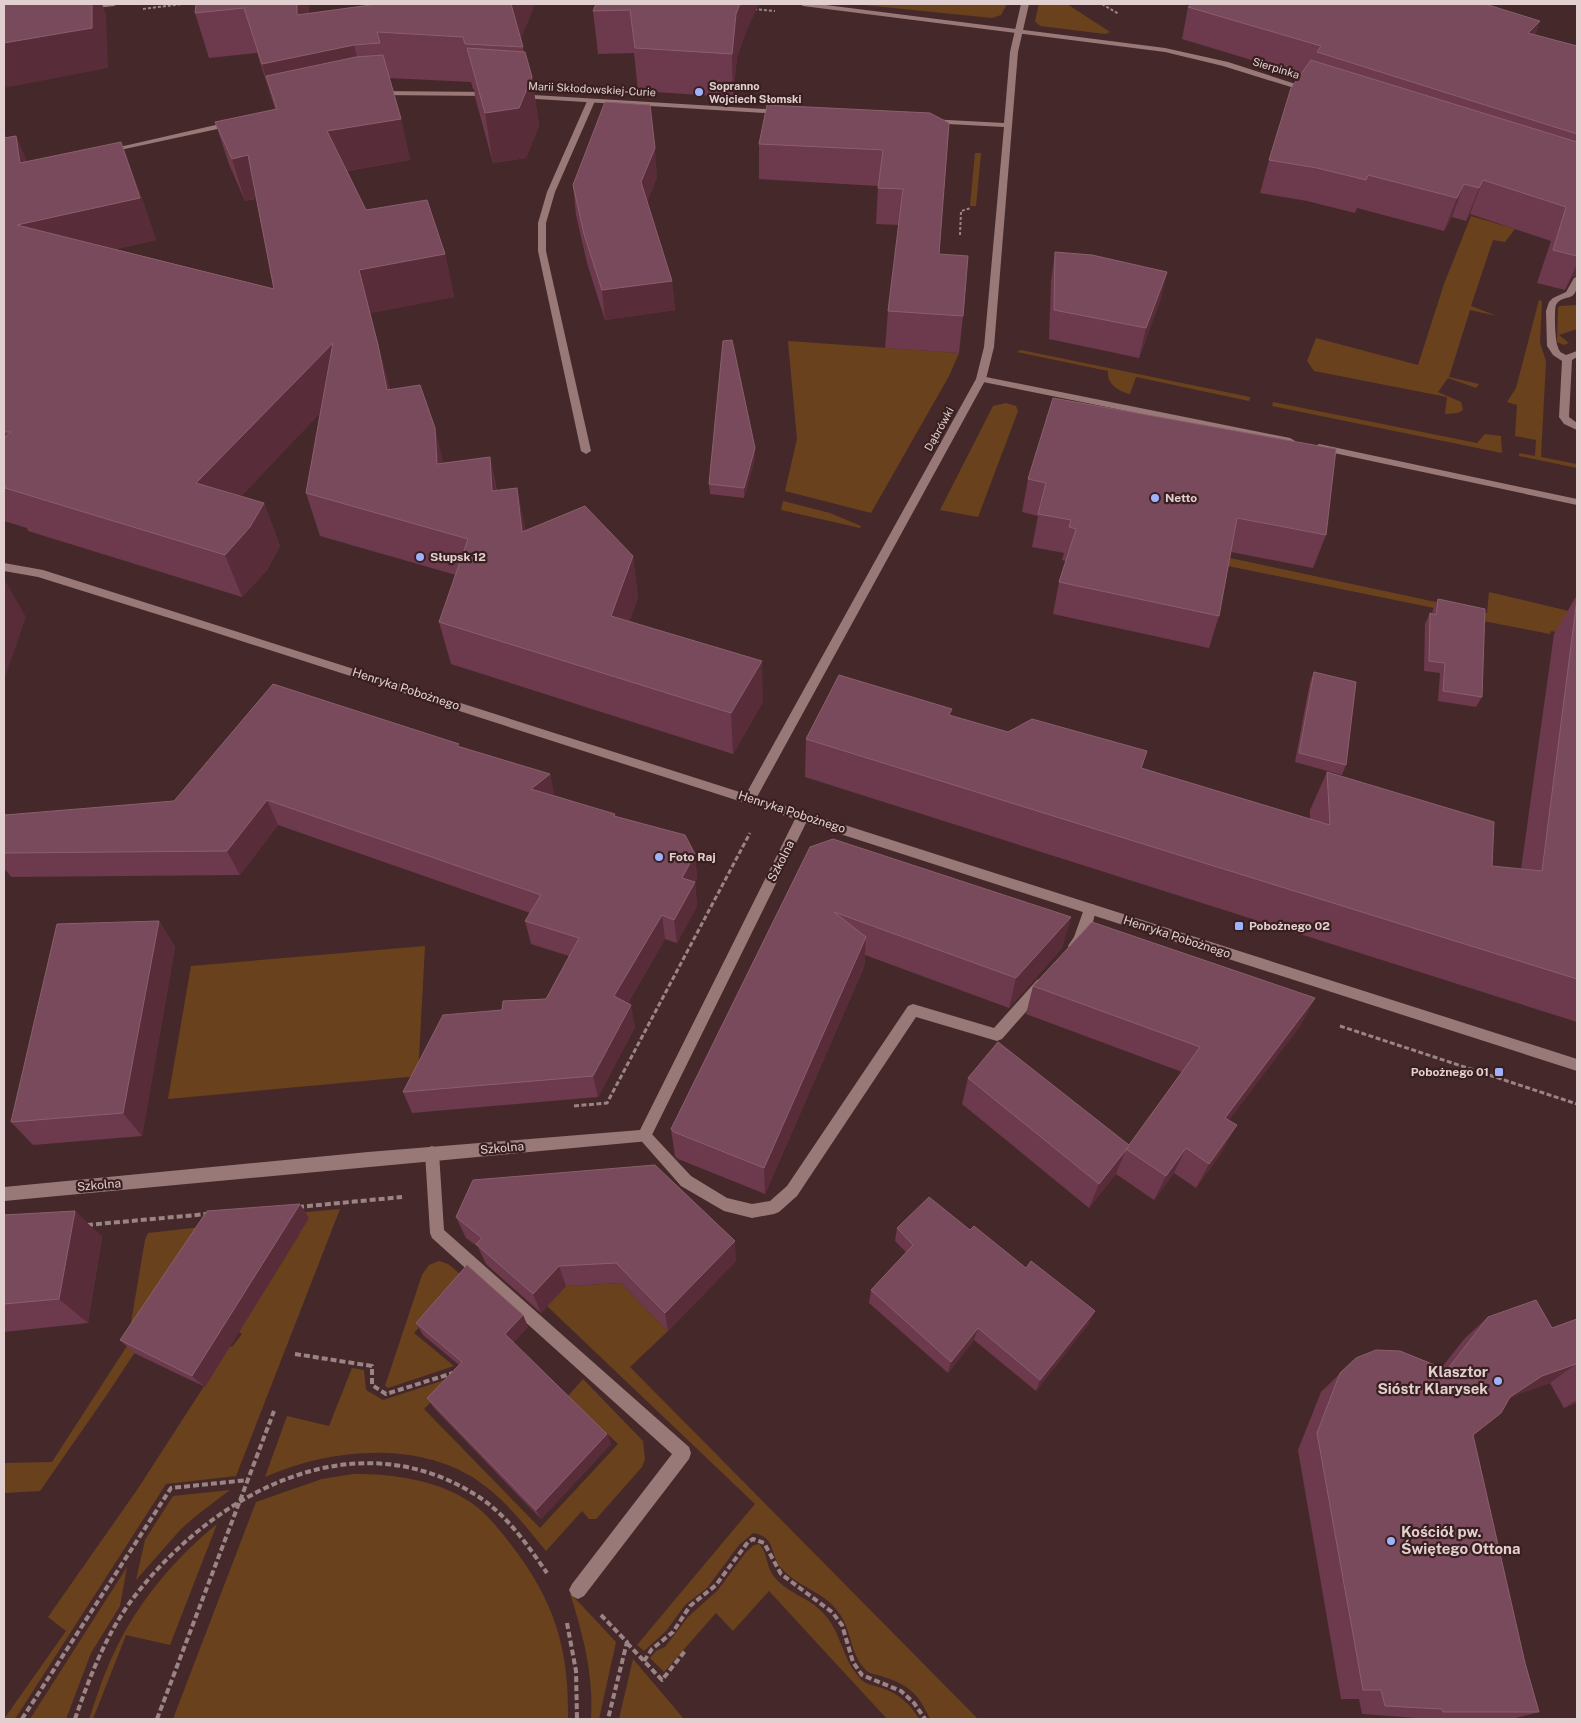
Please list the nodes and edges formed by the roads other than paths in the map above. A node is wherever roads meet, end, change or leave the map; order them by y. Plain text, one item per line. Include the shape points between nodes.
1 (114, 4) edge
2 (803, 4) edge
3 (1025, 4) edge
4 (76, 9) edge
5 (1019, 30) junction
6 (1318, 92) edge
7 (372, 94) edge
8 (502, 95) edge
9 (512, 96) edge
10 (591, 101) junction
11 (790, 113) edge
12 (918, 120) edge
13 (238, 122) edge
14 (1006, 126) junction
15 (101, 152) edge
16 (1577, 280) edge
17 (1577, 354) edge
18 (1567, 360) junction
19 (981, 379) junction
20 (1577, 427) edge
21 (586, 451) dead end
22 (1577, 502) edge
23 (4, 567) edge
24 (750, 798) junction
25 (803, 816) junction
26 (1090, 909) junction
27 (1067, 954) edge
28 (1048, 976) edge
29 (1577, 1065) edge
30 (644, 1136) junction
31 (432, 1153) junction
32 (4, 1194) edge
33 (578, 1590) road end

1 - 4 street
2 - 5 street, Sierpinka
3 - 5 street, Dąbrówki
5 - 6 street, Sierpinka via 1165,50
5 - 14 street, Dąbrówki
7 - 8 street
9 - 10 street, Marii Skłodowskiej-Curie
10 - 11 street, Marii Skłodowskiej-Curie
10 - 21 street via 550,192 542,223 542,251
12 - 14 street
13 - 15 street
14 - 19 street, Dąbrówki via 989,347
16 - 18 street via 1570,294 1556,300 1551,310 1552,346
17 - 18 street
18 - 20 street via 1564,417
19 - 22 street
19 - 24 street, Dąbrówki
23 - 24 street, Henryka Pobożnego via 48,576
24 - 25 street, Henryka Pobożnego
25 - 26 street, Henryka Pobożnego
25 - 30 street, Szkolna
26 - 27 street via 1080,940
26 - 29 street, Henryka Pobożnego
28 - 30 street via 997,1035 913,1010 792,1191 774,1207 752,1211 724,1204 686,1181
30 - 31 street, Szkolna
31 - 32 street, Szkolna
31 - 33 street via 436,1233 683,1452

